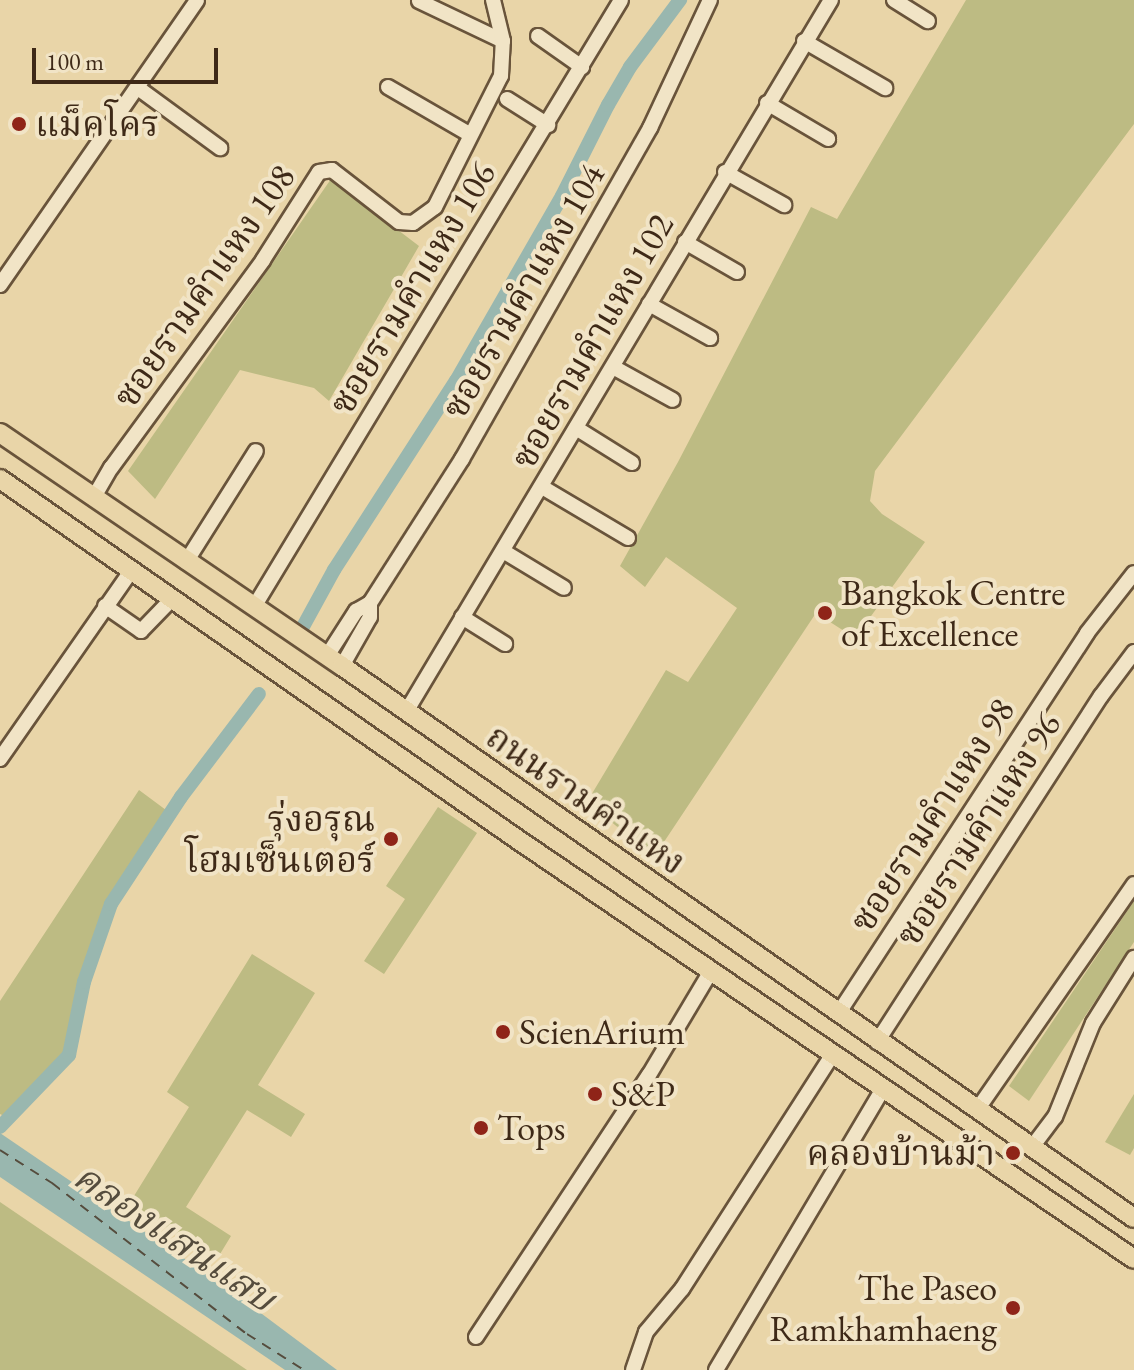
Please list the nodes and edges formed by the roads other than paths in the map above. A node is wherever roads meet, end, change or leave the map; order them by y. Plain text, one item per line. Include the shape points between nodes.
1 (197, 0) edge
2 (493, 0) edge
3 (619, 0) edge
4 (710, 0) edge
5 (831, 0) edge
6 (894, 0) edge
7 (419, 1) edge
8 (928, 21) dead end
9 (538, 36) dead end
10 (503, 41) junction
11 (804, 41) junction
12 (582, 67) junction
13 (388, 87) dead end
14 (138, 88) junction
15 (885, 88) dead end
16 (507, 99) dead end
17 (767, 103) junction
18 (548, 125) junction
19 (469, 134) junction
20 (828, 139) dead end
21 (220, 148) dead end
22 (725, 172) junction
23 (784, 205) dead end
24 (685, 242) junction
25 (737, 272) dead end
26 (0, 285) edge
27 (649, 304) junction
28 (710, 338) dead end
29 (613, 367) junction
30 (673, 400) dead end
31 (576, 428) junction
32 (0, 433) edge
33 (256, 451) dead end
34 (632, 463) dead end
35 (0, 479) edge
36 (542, 487) junction
37 (94, 497) junction
38 (628, 538) dead end
39 (503, 551) junction
40 (186, 562) junction
41 (132, 570) junction
42 (1134, 573) edge
43 (564, 588) dead end
44 (173, 598) junction
45 (105, 606) junction
46 (254, 607) junction
47 (462, 617) junction
48 (505, 644) dead end
49 (1134, 652) edge
50 (334, 661) junction
51 (406, 712) junction
52 (0, 759) edge
53 (1134, 884) edge
54 (1134, 958) edge
55 (711, 971) junction
56 (838, 1014) junction
57 (877, 1042) junction
58 (833, 1054) junction
59 (904, 1061) junction
60 (883, 1089) junction
61 (977, 1110) junction
62 (1032, 1147) junction
63 (1134, 1218) edge
64 (1134, 1259) edge
65 (476, 1337) dead end
66 (633, 1370) edge
67 (716, 1370) edge

1 - 14 street
2 - 10 street, ซอยรามคำแหง 108
3 - 12 street, ซอยรามคําแหง 106
4 - 50 street, ซอยรามคําแหง 104 via 650,128 537,329 370,603 356,611
5 - 11 street, ซอยรามคําแหง 102
6 - 8 street
7 - 10 street
9 - 12 street
10 - 19 street, ซอยรามคำแหง 108 via 501,76
11 - 15 street
11 - 17 street, ซอยรามคําแหง 102
12 - 18 street, ซอยรามคําแหง 106
13 - 19 street
14 - 21 street
14 - 26 street
16 - 18 street
17 - 20 street
17 - 22 street, ซอยรามคําแหง 102
18 - 46 street, ซอยรามคําแหง 106
19 - 37 street, ซอยรามคำแหง 108 via 435,207 413,223 399,222 332,170 319,172 263,260
22 - 23 street
22 - 24 street, ซอยรามคําแหง 102
24 - 25 street
24 - 27 street, ซอยรามคําแหง 102
27 - 28 street
27 - 29 street, ซอยรามคําแหง 102
29 - 30 street
29 - 31 street, ซอยรามคําแหง 102
31 - 34 street
31 - 36 street, ซอยรามคําแหง 102
32 - 37 main road, ถนนรามคำแหง
33 - 40 street
35 - 41 main road, ถนนรามคำแหง
36 - 38 street
36 - 39 street, ซอยรามคําแหง 102
37 - 40 main road, ถนนรามคำแหง
39 - 43 street
39 - 47 street, ซอยรามคําแหง 102
40 - 46 main road, ถนนรามคำแหง
41 - 44 main road, ถนนรามคำแหง
41 - 45 street
42 - 56 street, ซอยรามคําแหง 98 via 1080,643
44 - 45 street via 141,631
44 - 55 main road, ถนนรามคำแหง
45 - 52 street
46 - 50 main road, ถนนรามคำแหง
47 - 48 street
47 - 51 street, ซอยรามคําแหง 102
49 - 57 street, ซอยรามคําแหง 96
50 - 51 main road, ถนนรามคำแหง
51 - 56 main road, ถนนรามคำแหง
53 - 61 street
54 - 62 street via 1093,1023 1055,1117
55 - 58 main road, ถนนรามคำแหง
55 - 65 street via 649,1075
56 - 57 main road, ถนนรามคำแหง
57 - 59 main road, ถนนรามคำแหง
58 - 60 main road, ถนนรามคำแหง
58 - 66 street via 682,1289 646,1332
59 - 60 main road
59 - 61 main road, ถนนรามคำแหง
60 - 64 main road, ถนนรามคำแหง
60 - 67 street
61 - 62 main road, ถนนรามคำแหง
62 - 63 main road, ถนนรามคำแหง

